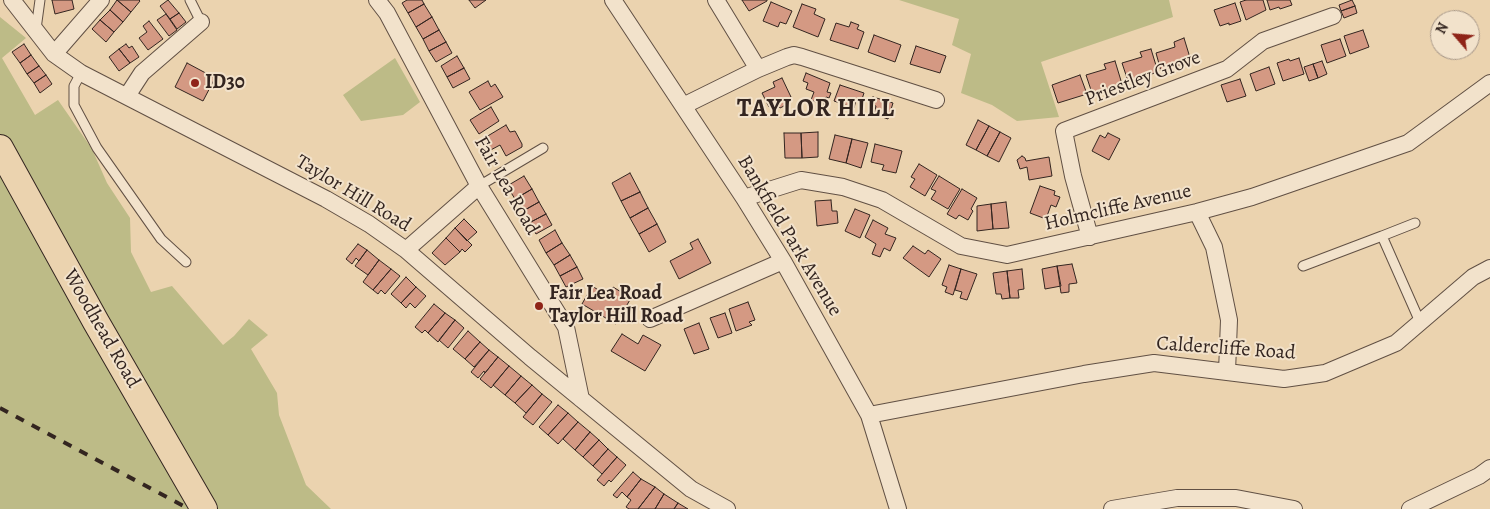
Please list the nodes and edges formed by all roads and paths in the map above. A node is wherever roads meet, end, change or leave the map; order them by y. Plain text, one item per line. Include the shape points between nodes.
1 (12, 0) edge
2 (40, 0) edge
3 (101, 0) edge
4 (190, 0) edge
5 (377, 0) edge
6 (613, 0) edge
7 (716, 0) edge
8 (1333, 16) dead end
9 (201, 22) joint
10 (36, 32) junction
11 (54, 54) junction
12 (758, 69) junction
13 (81, 73) junction
14 (1490, 83) edge
15 (127, 96) junction
16 (936, 100) dead end
17 (683, 106) junction
18 (0, 148) edge
19 (543, 148) dead end
20 (478, 186) junction
21 (744, 198) junction
22 (1197, 212) junction
23 (1415, 223) dead end
24 (1382, 236) junction
25 (1090, 238) junction
26 (406, 250) junction
27 (783, 261) junction
28 (186, 262) dead end
29 (1303, 266) dead end
30 (1490, 268) edge
31 (650, 319) dead end
32 (1420, 322) junction
33 (1227, 372) junction
34 (581, 399) junction
35 (869, 415) junction
36 (1490, 468) edge
37 (204, 509) edge
38 (727, 509) edge
39 (898, 509) edge
40 (1112, 509) edge
41 (1294, 509) edge
42 (1410, 509) edge

1 - 10 street, Taylor Hill Road
2 - 10 lane
3 - 11 street
4 - 9 lane
5 - 20 street, Fair Lea Road via 387,13
6 - 17 street, Bankfield Park Avenue
7 - 12 street
8 - 25 street, Priestley Grove via 1263,41 1227,69 1064,131
9 - 15 street via 142,73
10 - 11 street, Taylor Hill Road
11 - 13 street, Taylor Hill Road
12 - 16 street via 787,57 802,56
12 - 17 street
13 - 15 street, Taylor Hill Road
13 - 28 lane via 74,86 74,104 97,148 161,239
14 - 22 street, Holmcliffe Avenue via 1408,144
15 - 26 street, Taylor Hill Road via 326,199
17 - 21 street, Bankfield Park Avenue
18 - 37 main road, Woodhead Road
19 - 20 lane
20 - 26 street
20 - 34 street, Fair Lea Road via 566,327
21 - 25 street, Holmcliffe Avenue via 802,180 843,187 882,200 960,246 1007,255
21 - 27 street, Bankfield Park Avenue
22 - 25 street, Holmcliffe Avenue
22 - 33 street via 1214,247 1229,320
23 - 24 lane
24 - 29 lane
24 - 32 lane
26 - 34 street, Taylor Hill Road
27 - 31 street
27 - 35 street, Bankfield Park Avenue
30 - 32 street, Caldercliffe Road via 1473,277
32 - 33 street, Caldercliffe Road via 1396,343 1326,373 1284,379
33 - 35 street, Caldercliffe Road via 1154,363
34 - 38 street, Taylor Hill Road via 690,489
35 - 39 street, Bankfield Park Avenue
36 - 42 street
40 - 41 street via 1177,498 1236,498

